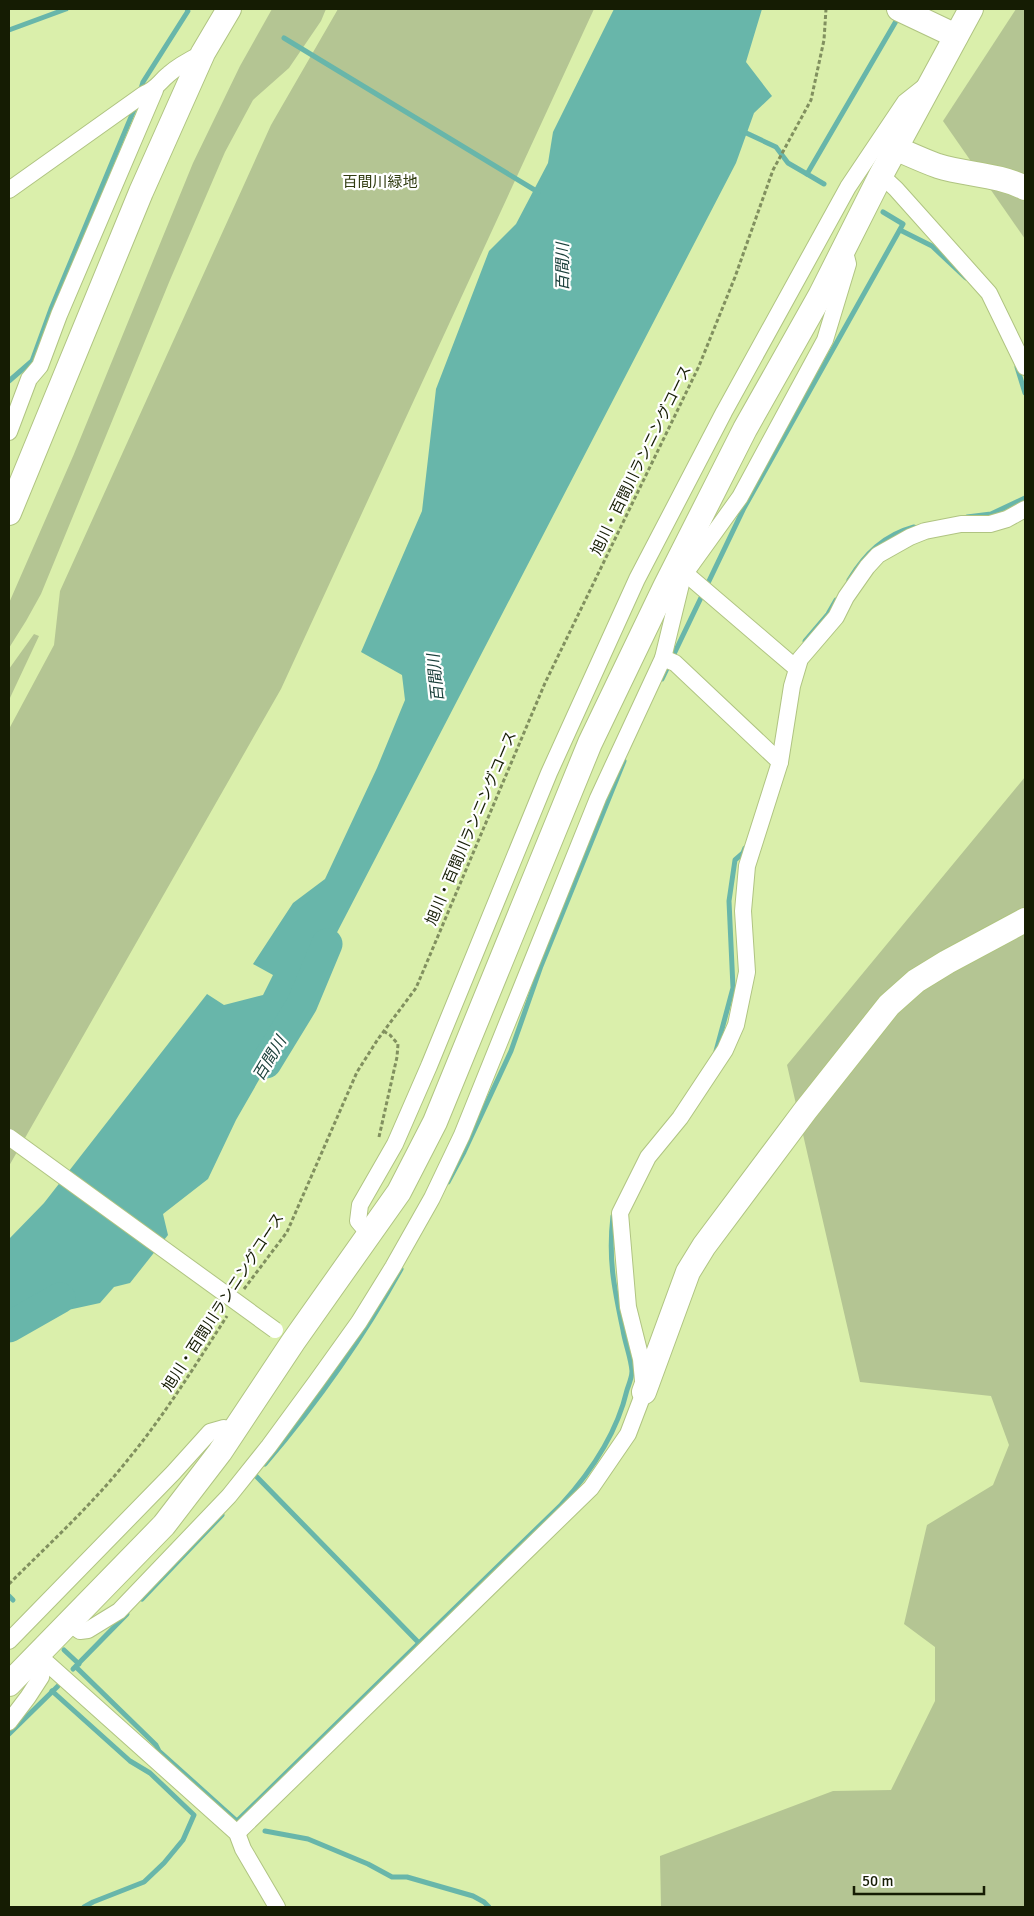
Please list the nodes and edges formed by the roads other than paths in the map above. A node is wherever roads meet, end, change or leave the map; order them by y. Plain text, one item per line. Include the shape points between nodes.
1 (229, 9) edge
2 (899, 9) edge
3 (971, 9) edge
4 (956, 36) junction
5 (203, 53) junction
6 (934, 80) junction
7 (144, 96) junction
8 (895, 148) junction
9 (880, 176) junction
10 (1025, 188) edge
11 (9, 190) edge
12 (1025, 367) edge
13 (9, 432) edge
14 (1025, 509) edge
15 (9, 513) edge
16 (681, 569) junction
17 (668, 660) junction
18 (796, 668) junction
19 (780, 762) junction
20 (1025, 920) edge
21 (9, 1137) edge
22 (369, 1234) junction
23 (284, 1336) junction
24 (644, 1392) junction
25 (234, 1430) junction
26 (69, 1624) junction
27 (9, 1641) edge
28 (41, 1658) junction
29 (9, 1684) edge
30 (9, 1722) edge
31 (237, 1834) junction
32 (277, 1907) edge

1 - 5 street
2 - 4 street
3 - 4 street
4 - 6 street
5 - 7 street via 168,74
5 - 15 street
6 - 8 street
6 - 22 street via 905,102 848,187 636,579 549,773 422,1084 395,1144 360,1205 358,1221
7 - 11 street
7 - 13 street via 40,366 29,379
8 - 9 street
8 - 10 street via 939,166 984,174
9 - 12 street via 896,189 989,293
9 - 16 street via 820,296 745,429
14 - 18 street via 990,524 961,524 925,531 878,555
16 - 17 street
16 - 18 street
16 - 22 street via 590,743 435,1122 399,1192
17 - 19 street
17 - 26 street via 598,798 462,1135 432,1198 359,1322 229,1496 118,1611 88,1630 80,1631
18 - 19 street
19 - 24 street via 747,866 743,911 747,972 736,1025 725,1050 680,1118 648,1158 620,1213 628,1307 641,1359
20 - 24 street via 916,981 889,1005 849,1053 688,1272
21 - 23 street, bridge
22 - 23 street
23 - 25 street
24 - 31 street via 628,1434 591,1488
25 - 26 street via 164,1525
25 - 27 street via 224,1428 210,1432
26 - 28 street
28 - 29 street
28 - 30 street via 41,1677
28 - 31 street
31 - 32 street

